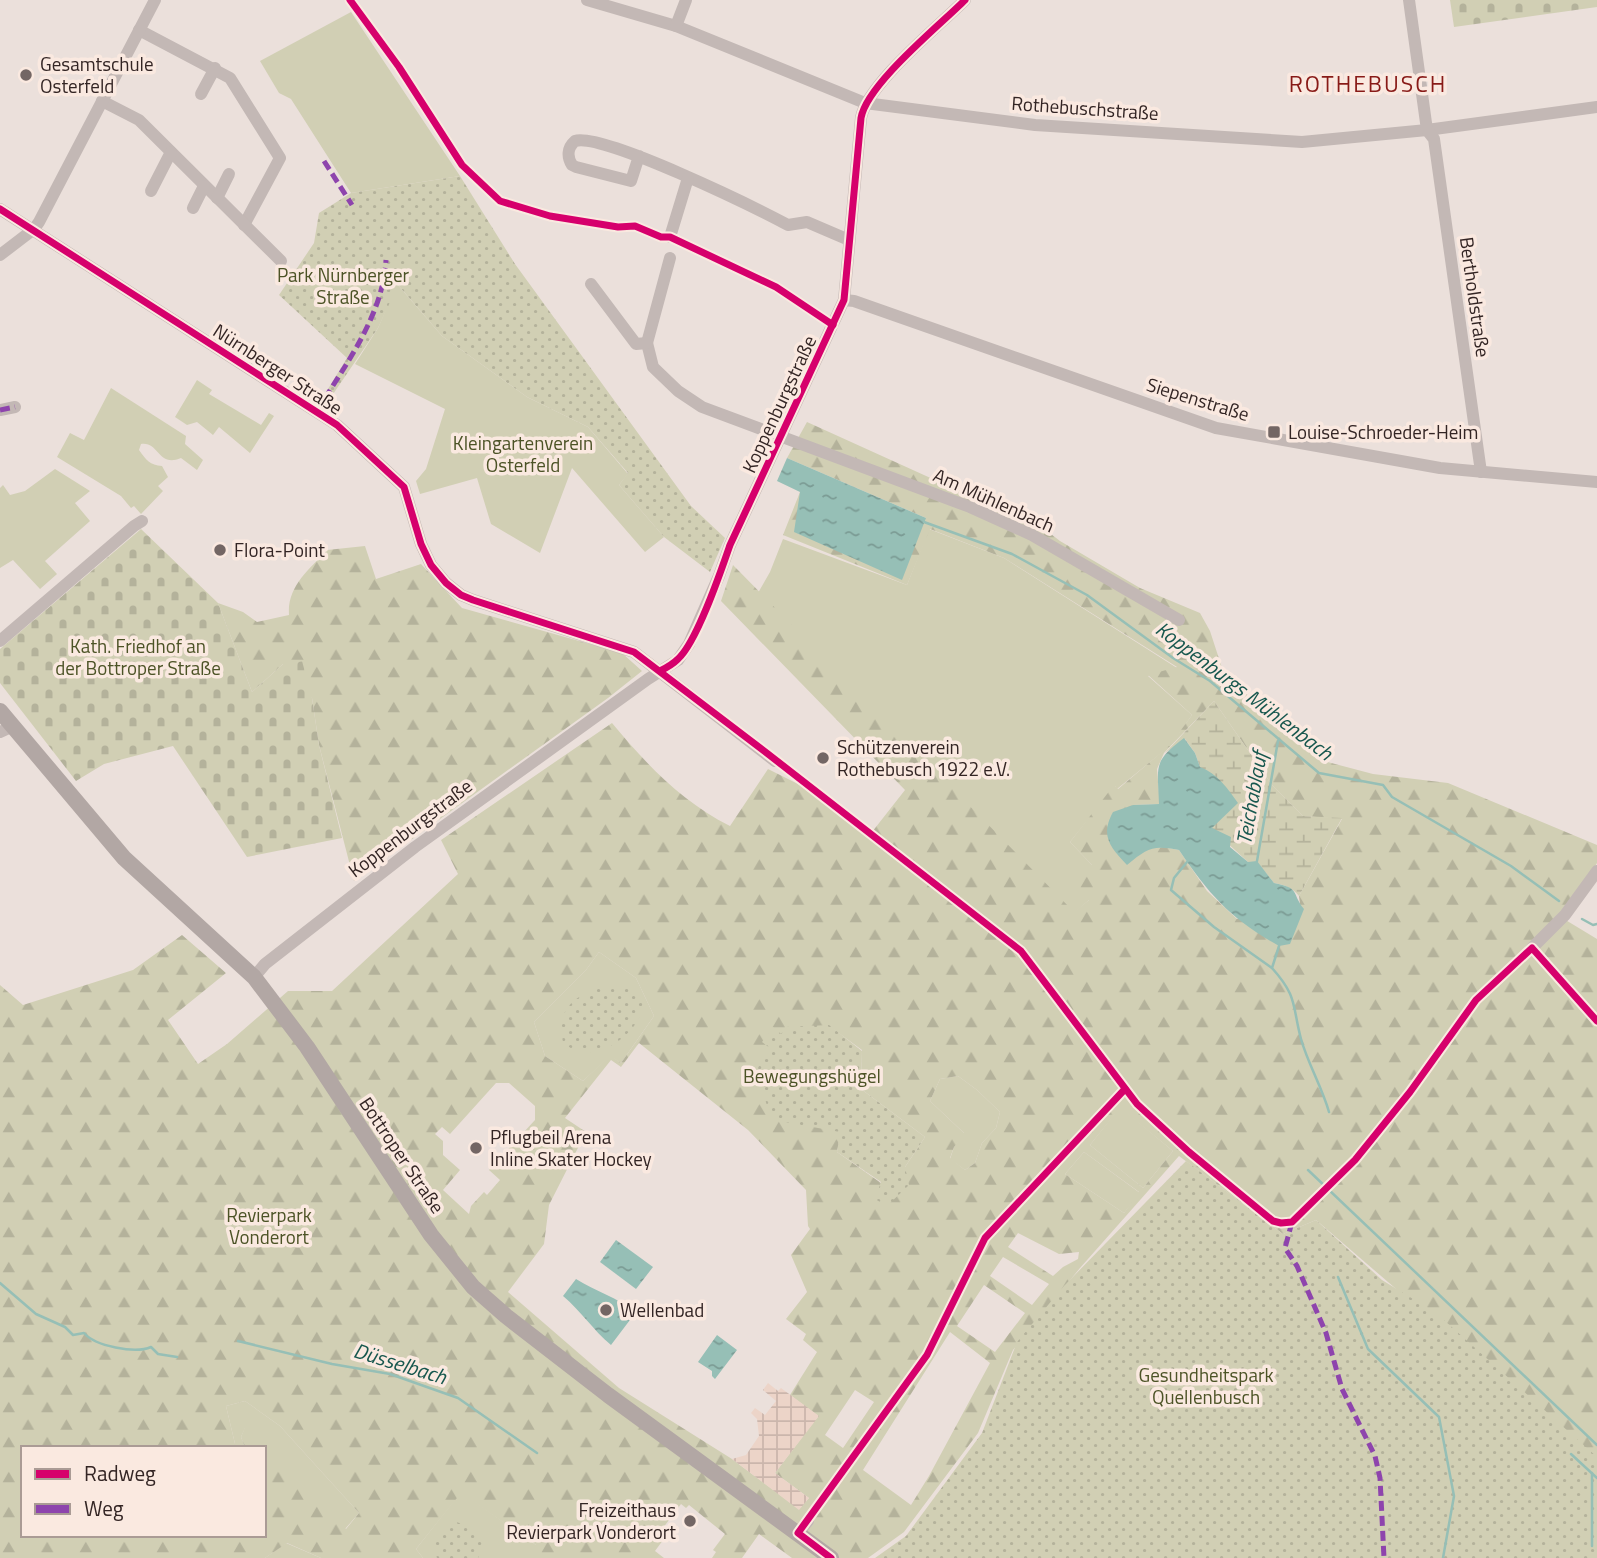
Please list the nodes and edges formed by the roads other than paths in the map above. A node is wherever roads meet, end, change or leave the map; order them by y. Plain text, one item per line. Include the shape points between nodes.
1 (155, 0) edge
2 (587, 0) edge
3 (686, 0) edge
4 (965, 0) edge
5 (1409, 0) edge
6 (676, 26) junction
7 (139, 30) junction
8 (215, 68) junction
9 (201, 94) dead end
10 (102, 101) junction
11 (865, 103) junction
12 (1597, 107) edge
13 (1427, 130) junction
14 (171, 152) junction
15 (639, 156) junction
16 (229, 174) dead end
17 (688, 178) junction
18 (204, 186) junction
19 (151, 191) dead end
20 (217, 198) junction
21 (193, 208) dead end
22 (0, 209) edge
23 (244, 225) junction
24 (34, 229) junction
25 (670, 237) dead end
26 (849, 240) junction
27 (0, 255) edge
28 (670, 258) dead end
29 (281, 261) dead end
30 (591, 284) dead end
31 (844, 300) junction
32 (647, 343) junction
33 (15, 407) dead end
34 (0, 410) edge
35 (781, 437) junction
36 (1480, 472) junction
37 (1597, 482) edge
38 (142, 522) dead end
39 (1180, 620) dead end
40 (0, 642) edge
41 (660, 671) junction
42 (0, 711) edge
43 (6, 729) edge
44 (775, 761) dead end
45 (1597, 871) edge
46 (1532, 948) dead end
47 (254, 977) junction
48 (831, 1558) edge

1 - 7 street
2 - 6 street, Rothebuschstraße
3 - 6 street
4 - 11 street
5 - 13 street, Bertholdstraße
6 - 11 street, Rothebuschstraße
7 - 8 street
7 - 10 street
8 - 9 street
8 - 23 street via 229,78 280,158
10 - 14 street via 139,120
10 - 24 street
11 - 13 street, Rothebuschstraße via 1035,125 1288,142
11 - 26 street, Koppenburgstraße
12 - 13 street, Rothebuschstraße
13 - 36 street, Bertholdstraße via 1434,139
14 - 18 street
14 - 19 street
15 - 15 street via 588,139 575,141 569,149 569,160 576,167 631,181
15 - 17 street
16 - 20 street
17 - 25 street
17 - 26 street via 788,225 807,222
18 - 20 street
18 - 21 street
20 - 23 street
22 - 24 street, Nürnberger Straße
23 - 29 street
24 - 27 street
24 - 41 street, Nürnberger Straße via 337,425 404,486 427,558 454,589 473,600 624,648
26 - 31 street, Koppenburgstraße
28 - 32 street
30 - 32 street via 636,344
31 - 35 street, Koppenburgstraße
31 - 36 street, Siepenstraße via 1216,428
32 - 35 street, Am Mühlenbach via 653,367 684,396 717,414
33 - 34 street
35 - 39 street, Am Mühlenbach via 970,507 1032,535
35 - 41 street, Koppenburgstraße via 689,644 678,660
36 - 37 street, Siepenstraße
38 - 40 street
41 - 44 street, Nürnberger Straße
41 - 47 street, Koppenburgstraße via 385,870
42 - 43 main road, Bottroper Straße
43 - 47 main road, Bottroper Straße via 124,858
45 - 46 street via 1565,915
47 - 48 main road, Bottroper Straße via 307,1047 431,1235 473,1287 638,1418 803,1527

